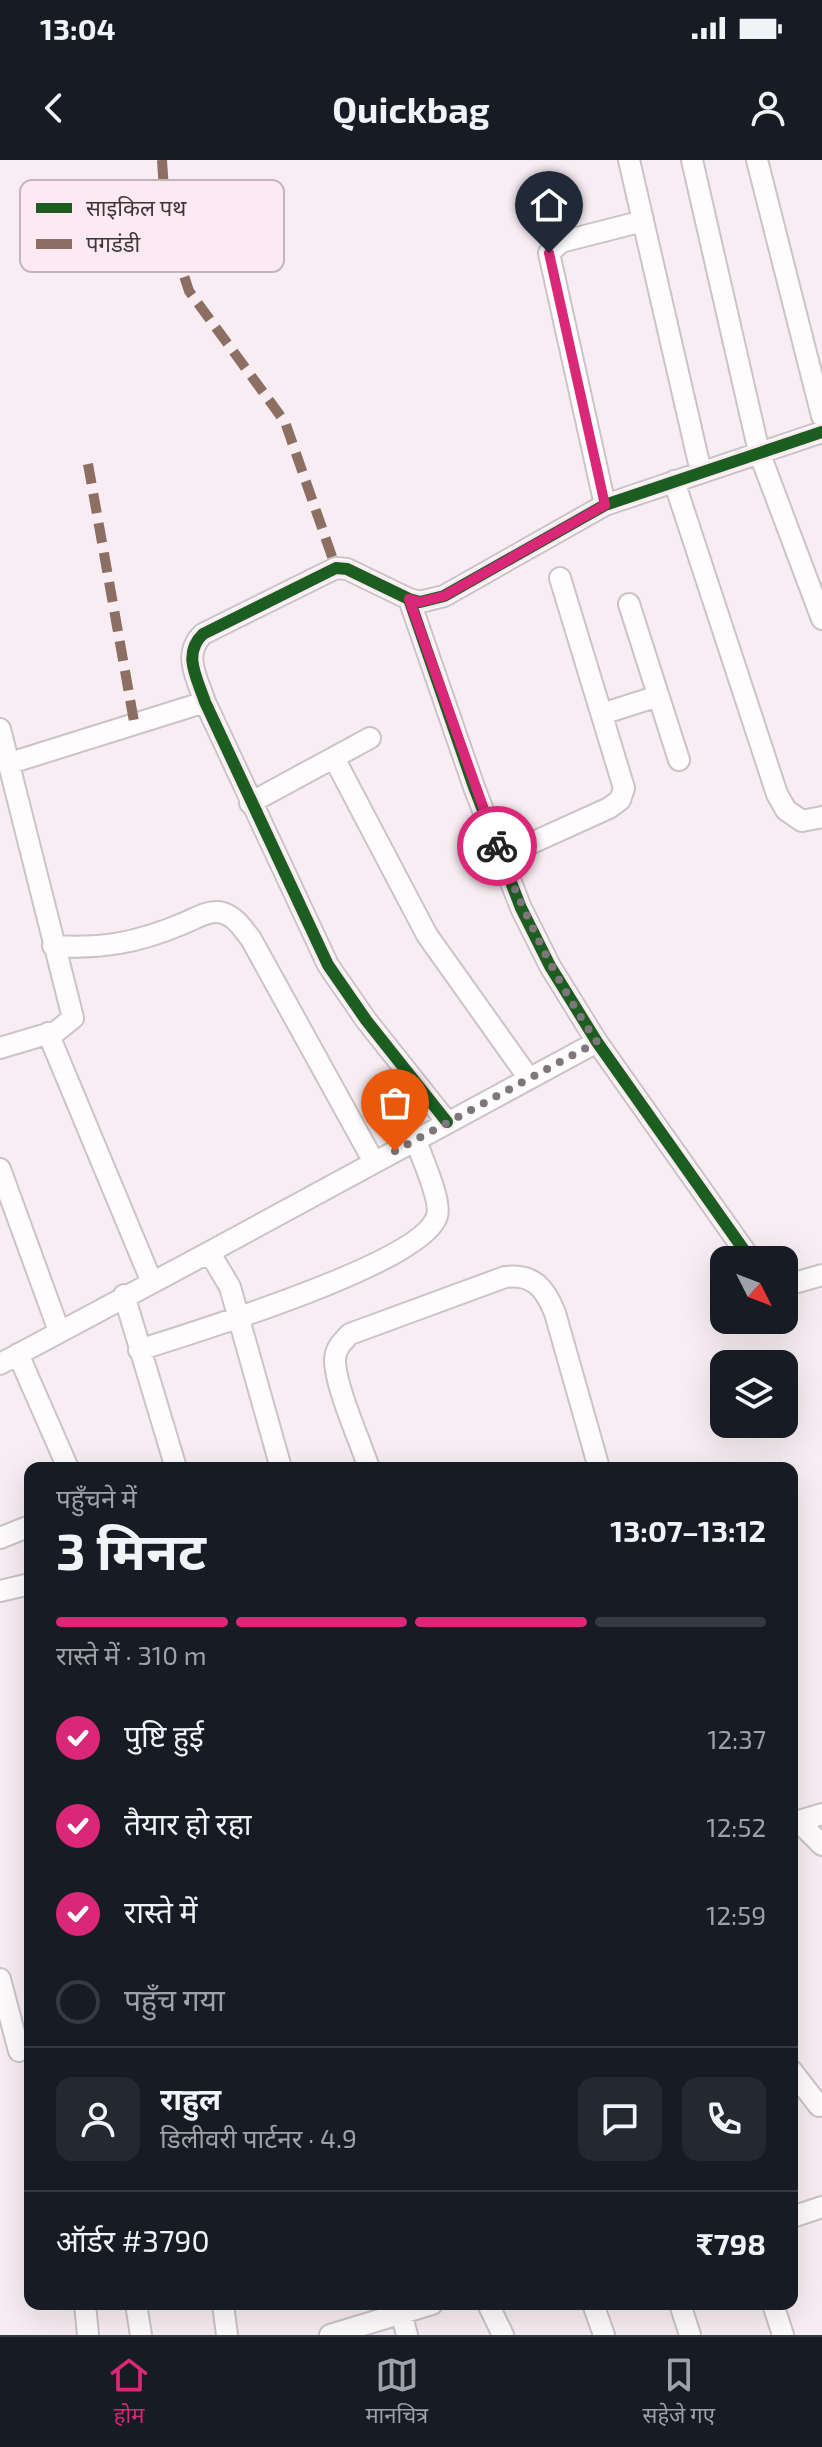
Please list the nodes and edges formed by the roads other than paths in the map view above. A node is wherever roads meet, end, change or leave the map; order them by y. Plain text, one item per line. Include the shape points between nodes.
1 (629, 160) edge
2 (692, 160) edge
3 (757, 160) edge
4 (643, 221) junction
5 (822, 416) edge
6 (822, 432) edge
7 (759, 452) junction
8 (701, 472) junction
9 (674, 481) junction
10 (605, 505) junction
11 (560, 578) dead end
12 (409, 599) junction
13 (629, 604) dead end
14 (822, 619) edge
15 (658, 696) junction
16 (205, 702) junction
17 (602, 714) junction
18 (0, 729) edge
19 (370, 738) dead end
20 (334, 758) junction
21 (679, 760) dead end
22 (7, 764) junction
23 (250, 803) junction
24 (820, 823) edge
25 (501, 857) junction
26 (53, 946) junction
27 (48, 1033) junction
28 (597, 1042) junction
29 (0, 1048) edge
30 (528, 1077) junction
31 (447, 1122) junction
32 (416, 1140) junction
33 (374, 1162) junction
34 (0, 1169) edge
35 (741, 1246) edge
36 (204, 1255) junction
37 (822, 1275) edge
38 (151, 1280) junction
39 (798, 1282) edge
40 (124, 1295) junction
41 (239, 1320) junction
42 (59, 1331) junction
43 (139, 1350) junction
44 (9, 1359) edge
45 (65, 1462) edge
46 (174, 1462) edge
47 (279, 1462) edge
48 (367, 1462) edge
49 (597, 1462) edge
50 (24, 1528) edge
51 (0, 1538) edge
52 (24, 1585) edge
53 (0, 1591) edge
54 (822, 1814) edge
55 (798, 1821) edge
56 (798, 1825) edge
57 (822, 1845) edge
58 (0, 1979) edge
59 (16, 2052) edge
60 (798, 2079) edge
61 (819, 2106) dead end
62 (822, 2207) edge
63 (798, 2215) edge
64 (86, 2310) edge
65 (137, 2310) edge
66 (224, 2310) edge
67 (409, 2310) edge
68 (491, 2310) edge
69 (595, 2310) edge
70 (682, 2310) edge
71 (775, 2310) edge
72 (401, 2312) junction
73 (88, 2335) edge
74 (141, 2335) edge
75 (227, 2335) edge
76 (330, 2335) edge
77 (407, 2335) edge
78 (503, 2335) edge
79 (604, 2335) edge
80 (690, 2335) edge
81 (783, 2335) edge

1 - 4 street
2 - 7 street
3 - 5 street
4 - 8 street
4 - 10 street via 561,242 549,253
6 - 7 street
7 - 8 street
7 - 14 street
8 - 9 street
9 - 10 street
9 - 24 street via 777,794 786,810 802,821
10 - 12 street via 444,596
11 - 17 street
12 - 16 street via 347,569 324,572 197,640 190,657
12 - 25 street
13 - 15 street
15 - 17 street
15 - 21 street
16 - 22 street
16 - 23 street
17 - 25 street via 624,788 620,800
18 - 22 street
19 - 20 street
20 - 23 street
20 - 30 street via 427,935
22 - 26 street
23 - 31 street via 328,965
25 - 28 street via 550,966
26 - 27 street via 73,1018
26 - 33 street via 127,945 207,912 237,921
27 - 29 street
27 - 38 street
28 - 30 street
28 - 35 street
30 - 31 street
31 - 32 street
32 - 33 street
32 - 41 street via 438,1214 423,1235 355,1271
33 - 36 street
34 - 42 street
36 - 38 street
36 - 41 street via 222,1271
37 - 39 street
38 - 40 street
40 - 42 street
40 - 43 street
41 - 43 street
41 - 47 street
42 - 44 street
43 - 46 street
44 - 45 street
48 - 49 street via 338,1375 335,1359 340,1344 350,1334 505,1277 522,1276 547,1294 555,1313
50 - 51 street
52 - 53 street
54 - 55 street
56 - 57 street
58 - 59 street
60 - 61 street
62 - 63 street
64 - 73 street
65 - 74 street
66 - 75 street
67 - 72 street
68 - 78 street
69 - 79 street
70 - 80 street
71 - 81 street
72 - 76 street
72 - 77 street

